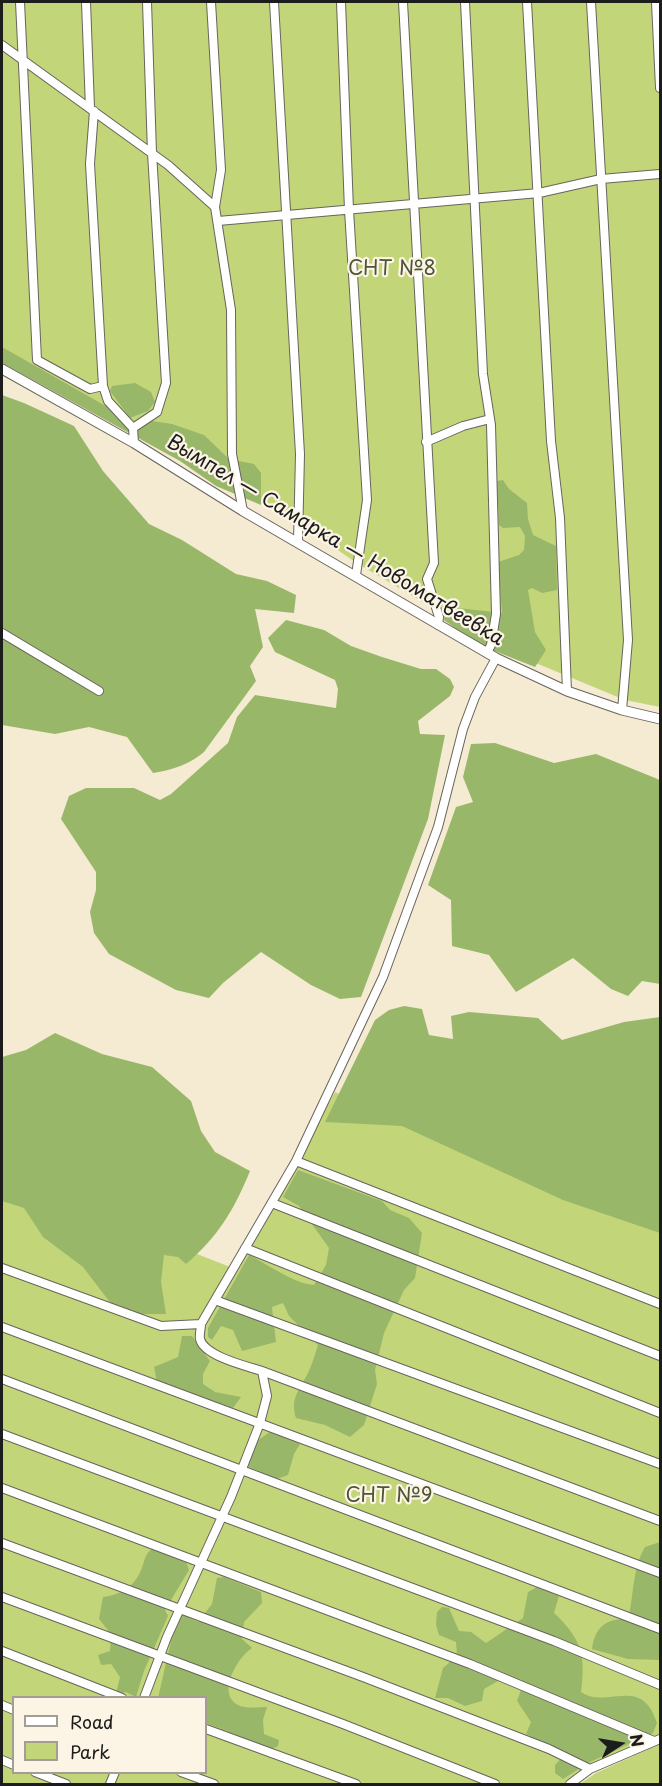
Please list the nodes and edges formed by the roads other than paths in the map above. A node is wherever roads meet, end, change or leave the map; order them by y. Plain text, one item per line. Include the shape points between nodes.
1 (20, 2) edge
2 (86, 2) edge
3 (147, 2) edge
4 (211, 2) edge
5 (274, 2) edge
6 (341, 2) edge
7 (403, 2) edge
8 (465, 2) edge
9 (527, 2) edge
10 (591, 2) edge
11 (656, 2) edge
12 (2, 45) edge
13 (24, 61) junction
14 (660, 88) edge
15 (92, 110) junction
16 (152, 153) junction
17 (660, 174) edge
18 (601, 179) junction
19 (539, 193) junction
20 (474, 198) junction
21 (414, 204) junction
22 (215, 207) junction
23 (349, 210) junction
24 (284, 216) junction
25 (218, 221) junction
26 (2, 369) edge
27 (103, 386) junction
28 (489, 419) junction
29 (133, 428) junction
30 (426, 442) junction
31 (134, 443) junction
32 (243, 512) junction
33 (298, 542) junction
34 (357, 575) junction
35 (438, 625) junction
36 (2, 633) edge
37 (487, 653) junction
38 (496, 658) junction
39 (99, 691) dead end
40 (567, 691) junction
41 (622, 710) junction
42 (660, 719) edge
43 (296, 1161) junction
44 (272, 1203) junction
45 (245, 1248) junction
46 (2, 1268) edge
47 (215, 1300) junction
48 (660, 1304) edge
49 (201, 1324) junction
50 (2, 1327) edge
51 (660, 1356) edge
52 (262, 1371) junction
53 (2, 1379) edge
54 (660, 1413) edge
55 (260, 1423) junction
56 (2, 1434) edge
57 (660, 1464) edge
58 (242, 1470) junction
59 (2, 1488) edge
60 (222, 1518) junction
61 (660, 1521) edge
62 (2, 1543) edge
63 (201, 1563) junction
64 (660, 1574) edge
65 (2, 1597) edge
66 (179, 1611) junction
67 (660, 1629) edge
68 (2, 1651) edge
69 (160, 1657) junction
70 (660, 1685) edge
71 (117, 1696) edge
72 (145, 1696) edge
73 (207, 1729) edge
74 (657, 1740) edge
75 (590, 1769) junction
76 (38, 1774) edge
77 (185, 1774) edge
78 (66, 1785) edge
79 (214, 1785) edge
80 (356, 1785) edge
81 (495, 1785) edge
82 (570, 1785) edge

1 - 13 street
2 - 15 street
3 - 16 street
4 - 22 street via 221,170
5 - 24 street
6 - 23 street
7 - 21 street
8 - 20 street
9 - 19 street
10 - 18 street
11 - 14 street
12 - 13 street
13 - 15 street
13 - 27 street via 37,360 90,389
15 - 16 street
15 - 27 street via 90,164
16 - 22 street
16 - 29 street via 166,383 157,412
17 - 18 street
18 - 19 street
18 - 41 street via 628,640
19 - 20 street
19 - 40 street
20 - 21 street
20 - 28 street
21 - 23 street
21 - 30 street
22 - 25 street
23 - 24 street
23 - 34 street via 367,500
24 - 25 street
24 - 33 street via 300,454
25 - 32 street via 231,310 232,454
26 - 31 main road, Вымпел — Самарка — Новоматвеевка
27 - 29 street via 108,401
28 - 30 street
28 - 37 street via 496,614
29 - 31 street
30 - 35 street via 434,563 427,579
31 - 32 main road, Вымпел — Самарка — Новоматвеевка
32 - 33 main road, Вымпел — Самарка — Новоматвеевка
33 - 34 main road, Вымпел — Самарка — Новоматвеевка
34 - 35 main road, Вымпел — Самарка — Новоматвеевка
35 - 37 main road, Вымпел — Самарка — Новоматвеевка
36 - 39 street
37 - 38 main road, Вымпел — Самарка — Новоматвеевка
38 - 40 main road, Вымпел — Самарка — Новоматвеевка
38 - 43 street via 471,706 438,827 383,977
40 - 41 main road, Вымпел — Самарка — Новоматвеевка
41 - 42 main road, Вымпел — Самарка — Новоматвеевка
43 - 44 street
43 - 48 street
44 - 45 street
44 - 51 street
45 - 47 street
45 - 54 street
46 - 49 street via 161,1326
47 - 49 street
47 - 57 street
49 - 52 street via 200,1339 213,1354
50 - 55 street
52 - 55 street via 267,1396
52 - 61 street
53 - 58 street
55 - 58 street
55 - 64 street
56 - 60 street
58 - 60 street
58 - 67 street
59 - 63 street
60 - 63 street
60 - 70 street via 554,1641
62 - 66 street
63 - 66 street
63 - 74 street via 470,1664
65 - 69 street
66 - 69 street
66 - 75 street via 549,1749
68 - 71 street
69 - 72 street
69 - 81 street
73 - 80 street
74 - 75 street
75 - 82 street
76 - 78 street
77 - 79 street

